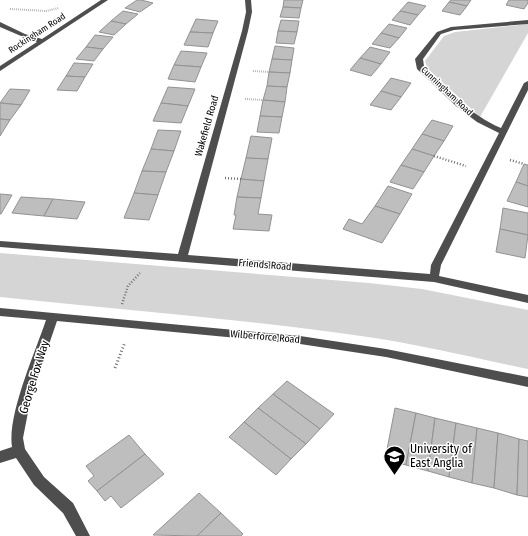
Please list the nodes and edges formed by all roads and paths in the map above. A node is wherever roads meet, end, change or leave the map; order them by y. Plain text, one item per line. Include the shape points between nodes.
1 (105, 0) edge
2 (248, 0) edge
3 (9, 8) dead end
4 (60, 8) dead end
5 (528, 22) edge
6 (0, 24) edge
7 (42, 41) junction
8 (0, 69) edge
9 (528, 83) edge
10 (525, 96) edge
11 (504, 132) junction
12 (434, 156) dead end
13 (484, 171) junction
14 (0, 244) edge
15 (152, 256) junction
16 (182, 258) junction
17 (434, 278) junction
18 (528, 299) edge
19 (0, 312) edge
20 (53, 317) junction
21 (126, 325) junction
22 (115, 368) dead end
23 (528, 382) edge
24 (19, 451) junction
25 (0, 457) edge
26 (83, 536) edge

1 - 7 street, Rockingham Road
2 - 16 street, Wakefield Road via 249,12 245,31
3 - 4 path via 46,11
5 - 11 street, Cunningham Road via 453,28 439,33 420,59 420,67 477,119 491,128
6 - 7 street
7 - 8 street, Rockingham Road
9 - 10 street
10 - 11 street
11 - 13 street
12 - 13 path
13 - 17 street via 436,265
14 - 15 street, Friends Road
15 - 16 street, Friends Road
15 - 21 path via 148,266 130,281 124,290 122,303
16 - 17 street, Friends Road
17 - 18 street, Friends Road
19 - 20 street, Wilberforce Road
20 - 21 street, Wilberforce Road
20 - 24 street, George Fox Way via 25,397 17,438
21 - 22 path
21 - 23 street, Wilberforce Road via 300,340 386,353
24 - 25 street
24 - 26 street via 39,481 68,508

